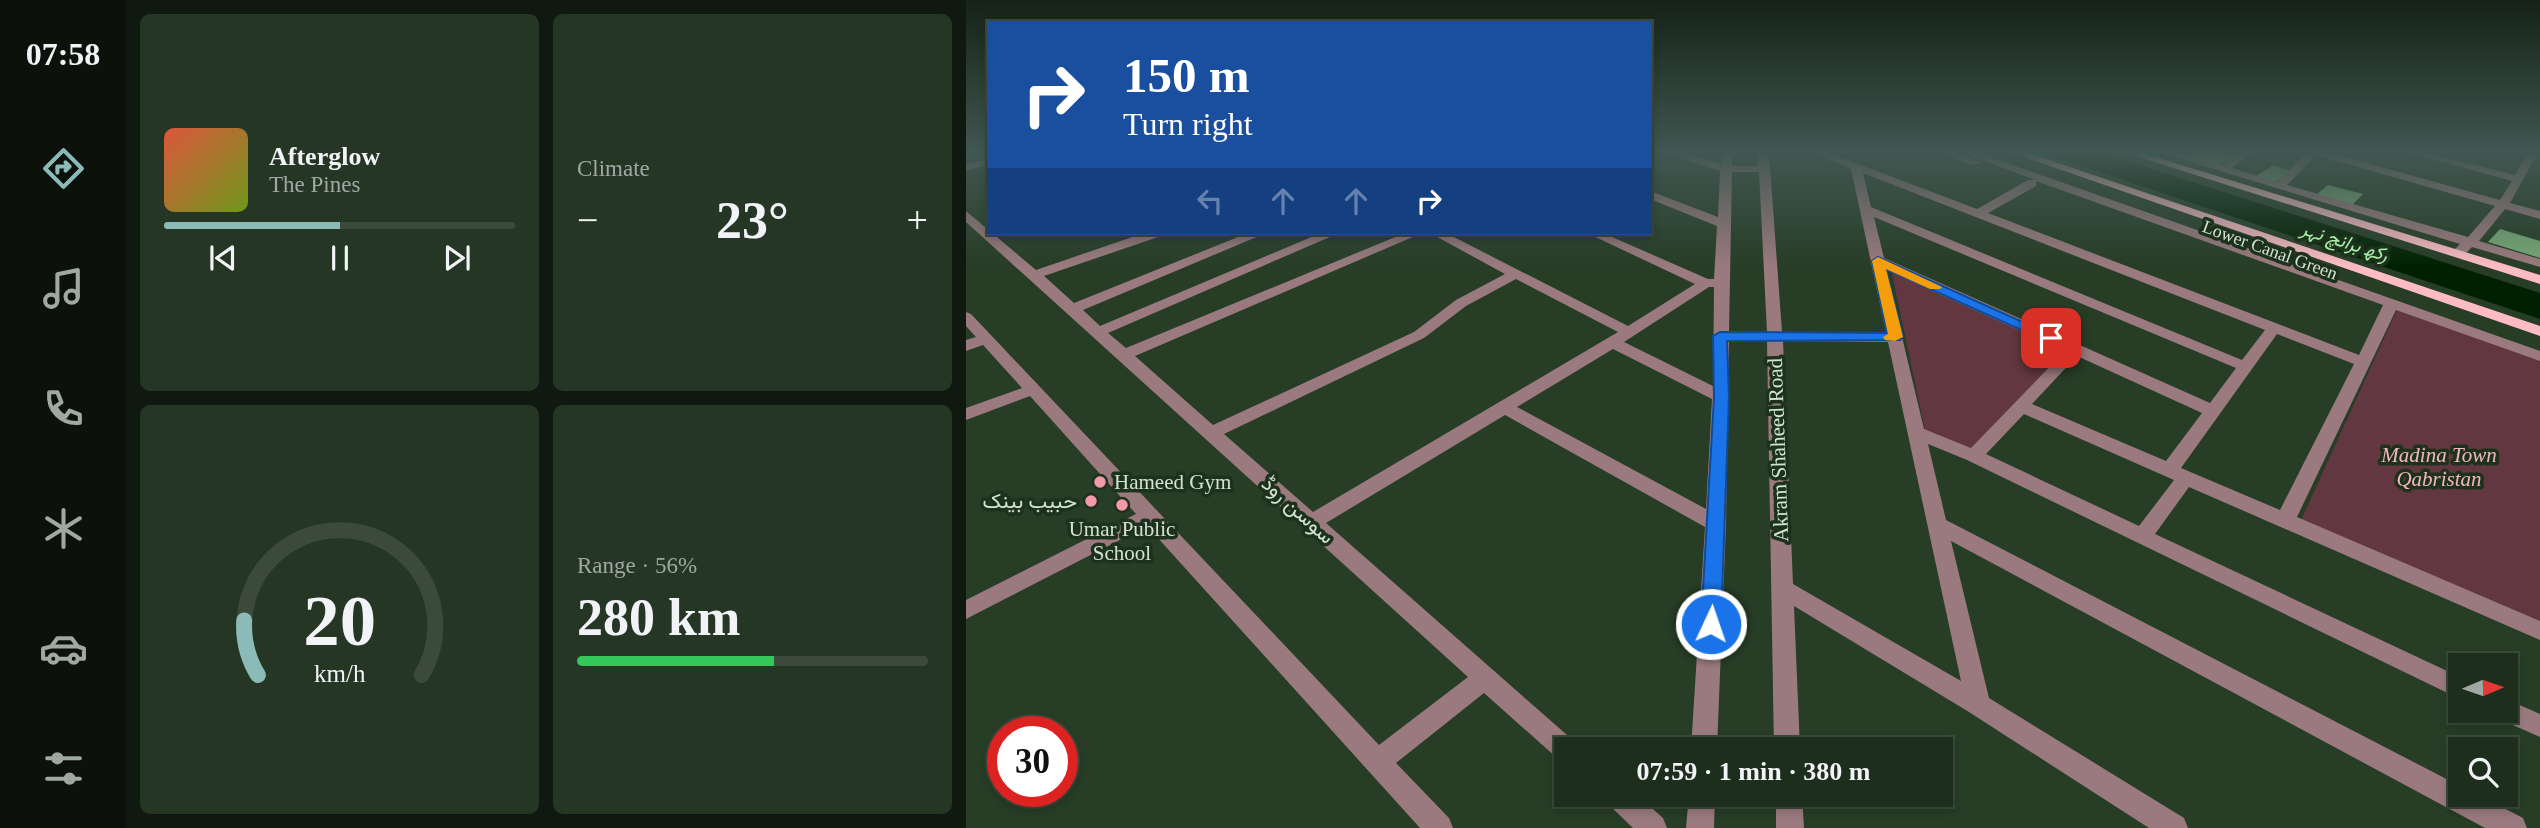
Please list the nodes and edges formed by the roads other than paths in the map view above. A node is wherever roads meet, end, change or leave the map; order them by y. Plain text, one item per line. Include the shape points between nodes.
1 (1725, 191) edge
2 (1766, 191) edge
3 (1862, 191) edge
4 (1917, 191) edge
5 (2019, 191) edge
6 (2054, 191) edge
7 (2072, 191) edge
8 (2129, 191) edge
9 (2254, 191) edge
10 (2295, 191) edge
11 (2453, 191) edge
12 (2511, 191) edge
13 (1652, 196) edge
14 (2501, 204) junction
15 (1866, 209) junction
16 (1978, 214) junction
17 (966, 215) edge
18 (2540, 215) edge
19 (1724, 224) junction
20 (986, 228) edge
21 (993, 235) edge
22 (1150, 235) edge
23 (1254, 235) edge
24 (1327, 235) edge
25 (1411, 235) edge
26 (1440, 235) edge
27 (1598, 235) edge
28 (2470, 242) junction
29 (2456, 253) junction
30 (1878, 261) junction
31 (2540, 263) edge
32 (1515, 274) junction
33 (1034, 275) junction
34 (2540, 280) edge
35 (1713, 283) junction
36 (2390, 307) junction
37 (1073, 309) junction
38 (966, 317) edge
39 (2274, 328) junction
40 (2540, 331) edge
41 (1098, 332) junction
42 (1629, 332) junction
43 (1720, 336) junction
44 (1775, 337) junction
45 (1895, 337) junction
46 (976, 342) edge
47 (1612, 342) junction
48 (2076, 349) junction
49 (1124, 355) junction
50 (2540, 356) edge
51 (2362, 362) junction
52 (2246, 367) junction
53 (1034, 389) junction
54 (1721, 397) junction
55 (2021, 406) junction
56 (1504, 407) junction
57 (2213, 411) junction
58 (966, 414) edge
59 (1211, 433) junction
60 (1918, 433) junction
61 (1974, 456) junction
62 (2177, 474) junction
63 (1152, 515) junction
64 (2286, 521) junction
65 (1311, 523) junction
66 (1716, 524) junction
67 (1939, 525) junction
68 (2142, 537) junction
69 (1782, 588) junction
70 (966, 610) edge
71 (2540, 631) edge
72 (1485, 678) junction
73 (2448, 682) edge
74 (1978, 704) junction
75 (2518, 716) edge
76 (2540, 726) edge
77 (1705, 737) edge
78 (1787, 737) edge
79 (1554, 739) edge
80 (1378, 761) junction
81 (1630, 807) edge
82 (1701, 807) edge
83 (1789, 807) edge
84 (1439, 828) edge
85 (1653, 828) edge
86 (1700, 828) edge
87 (1790, 828) edge
88 (2174, 828) edge
89 (2513, 828) edge

1 - 19 street
2 - 44 street, Akram Shaheed Road
3 - 15 street
4 - 16 street
5 - 16 street
6 - 36 street, Lower Canal Green
7 - 36 street
8 - 40 main road
9 - 29 main road
10 - 28 street
11 - 14 street
12 - 14 street
13 - 19 street
14 - 18 street
14 - 28 street
15 - 30 street
15 - 52 street
16 - 39 street
17 - 20 street, سوسن روڈ
19 - 35 street
21 - 33 street, سوسن روڈ
22 - 33 street
23 - 37 street
24 - 41 street
25 - 49 street
26 - 32 street
27 - 35 street
28 - 29 street
28 - 31 street
29 - 34 main road
30 - 45 street
30 - 48 street
32 - 42 street
32 - 59 street via 1461,303 1419,335
33 - 37 street, سوسن روڈ
35 - 42 street
35 - 43 street
36 - 50 street
36 - 51 street
37 - 41 street, سوسن روڈ
38 - 46 street
39 - 51 street
39 - 52 street
41 - 49 street, سوسن روڈ
42 - 47 street
43 - 44 street
43 - 54 street
44 - 45 street
44 - 69 street, Akram Shaheed Road
45 - 60 street
46 - 53 street
47 - 54 street
47 - 56 street
48 - 55 street
48 - 57 street
49 - 59 street, سوسن روڈ
51 - 64 street
52 - 57 street
53 - 58 street
53 - 63 street
54 - 66 street
55 - 61 street
55 - 62 street
56 - 65 street
56 - 66 street
57 - 62 street
59 - 65 street, سوسن روڈ
60 - 61 street
60 - 67 street
61 - 68 street
62 - 64 street
62 - 68 street
63 - 70 street
63 - 80 street
64 - 71 street
65 - 72 street, سوسن روڈ
66 - 77 street
67 - 74 street
67 - 89 street
68 - 73 street
69 - 74 street
69 - 78 street, Akram Shaheed Road
72 - 79 street, سوسن روڈ
72 - 80 street
74 - 88 street
75 - 76 street
80 - 84 street
81 - 85 street
82 - 86 street
83 - 87 street

